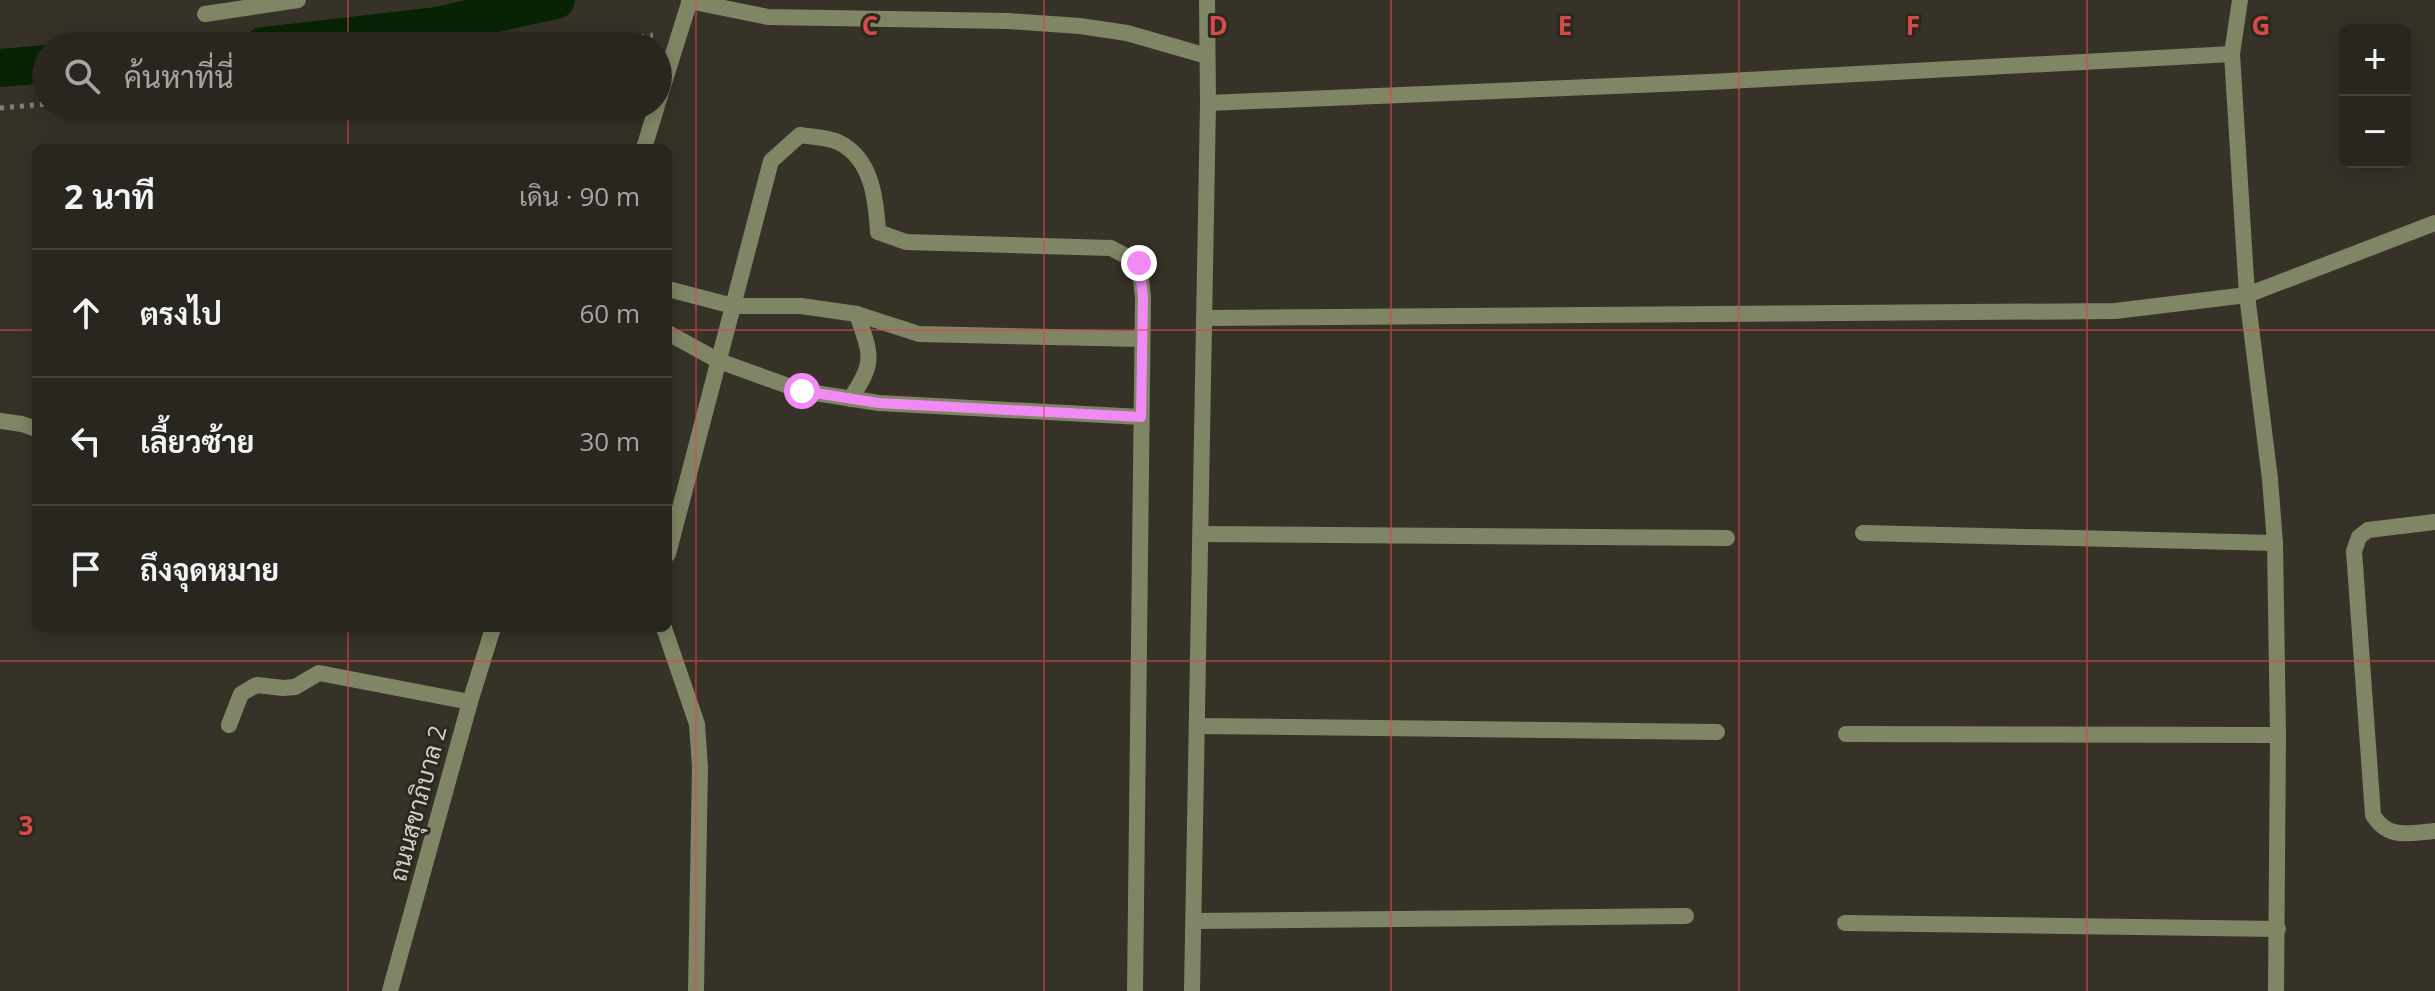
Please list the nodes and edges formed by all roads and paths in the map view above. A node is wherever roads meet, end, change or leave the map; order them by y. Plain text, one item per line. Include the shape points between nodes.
1 (298, 0) edge
2 (1207, 0) edge
3 (2240, 0) edge
4 (690, 1) edge
5 (205, 14) dead end
6 (680, 31) junction
7 (672, 32) edge
8 (2232, 54) junction
9 (672, 56) edge
10 (1207, 56) junction
11 (1208, 103) junction
12 (32, 105) edge
13 (0, 108) edge
14 (652, 120) edge
15 (645, 144) edge
16 (2435, 223) edge
17 (672, 290) edge
18 (2247, 295) junction
19 (733, 306) junction
20 (857, 314) junction
21 (1204, 318) junction
22 (672, 335) edge
23 (1142, 339) junction
24 (719, 361) junction
25 (850, 399) junction
26 (1141, 417) junction
27 (0, 421) edge
28 (32, 428) edge
29 (2435, 522) edge
30 (1863, 533) dead end
31 (1201, 534) junction
32 (1727, 538) dead end
33 (672, 539) edge
34 (2275, 543) junction
35 (492, 632) edge
36 (665, 632) edge
37 (470, 702) junction
38 (229, 725) dead end
39 (1199, 726) junction
40 (1717, 732) dead end
41 (1846, 734) dead end
42 (2278, 735) junction
43 (2435, 831) edge
44 (1686, 916) dead end
45 (1195, 921) junction
46 (1845, 923) dead end
47 (2278, 929) junction
48 (390, 991) edge
49 (696, 991) edge
50 (1135, 991) edge
51 (1192, 991) edge
52 (2276, 991) edge

1 - 5 street
2 - 10 street
3 - 8 street
4 - 6 street
4 - 10 street via 768,17 1080,26
6 - 7 path
6 - 9 street
8 - 11 street
8 - 18 street
10 - 11 street
11 - 21 street
12 - 13 path
14 - 15 street
16 - 18 street
17 - 19 street
18 - 21 street via 2115,311
18 - 34 street
19 - 20 street via 801,306
19 - 23 street via 771,161 800,135 838,142 864,163 878,232 906,242 1111,248 1139,263
19 - 24 street
20 - 23 street via 919,334
20 - 25 street via 869,349 868,373
21 - 31 street
22 - 24 street
23 - 26 street
24 - 25 street via 802,391
24 - 33 street
25 - 26 street
26 - 50 street
27 - 28 street
29 - 43 street via 2368,530 2354,551 2373,815 2388,831
30 - 34 street
31 - 32 street
31 - 39 street
34 - 42 street
35 - 37 street, ถนนสุขาภิบาล 2
36 - 49 street via 697,724
37 - 38 street via 319,673 295,687 251,688 241,694
37 - 48 street, ถนนสุขาภิบาล 2
39 - 40 street
39 - 45 street
41 - 42 street
42 - 47 street
44 - 45 street
45 - 51 street
46 - 47 street
47 - 52 street

